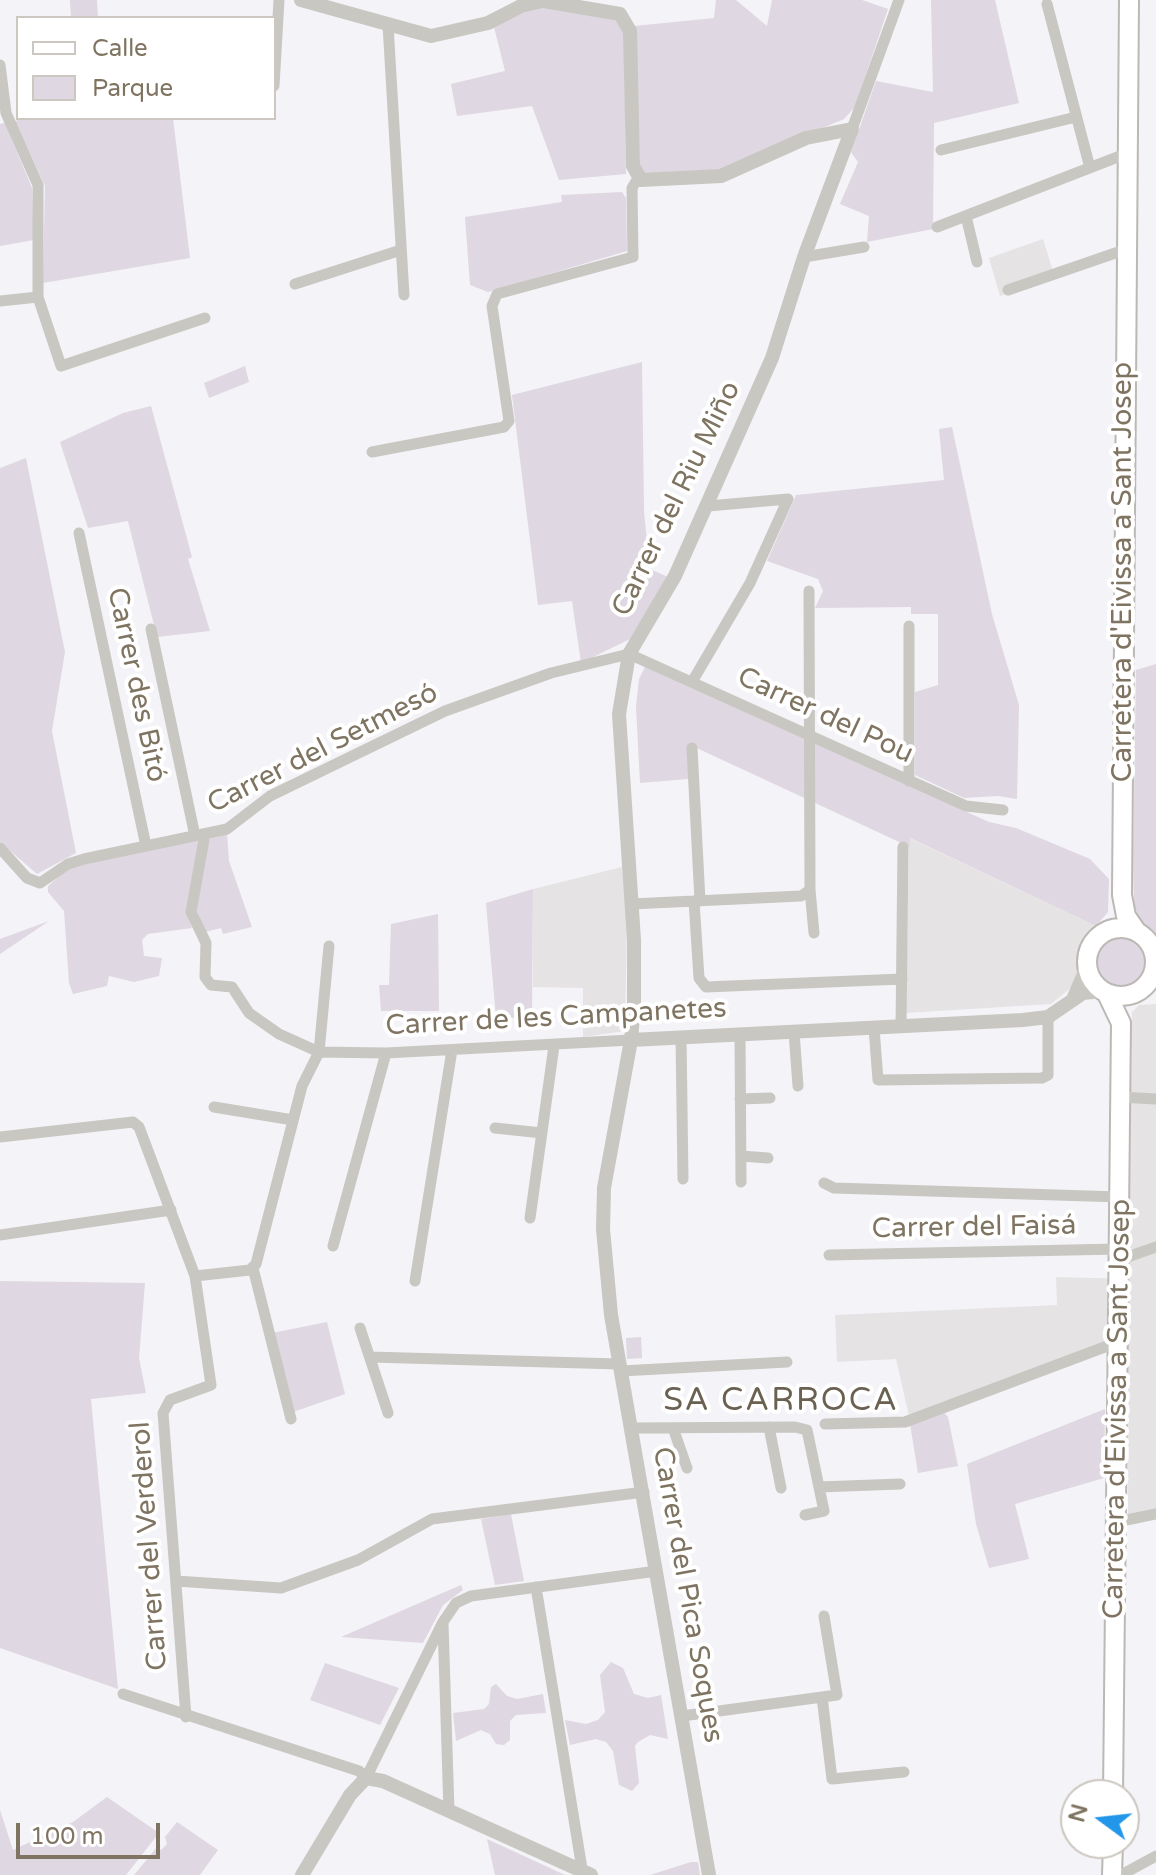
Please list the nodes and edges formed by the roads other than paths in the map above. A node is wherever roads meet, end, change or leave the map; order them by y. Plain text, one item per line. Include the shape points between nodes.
1 (279, 0) edge
2 (301, 0) edge
3 (552, 0) edge
4 (899, 0) edge
5 (1129, 0) edge
6 (1047, 4) dead end
7 (388, 25) junction
8 (276, 52) edge
9 (0, 65) edge
10 (3, 113) edge
11 (1076, 117) junction
12 (852, 129) junction
13 (941, 150) dead end
14 (1128, 153) junction
15 (1090, 168) junction
16 (638, 178) junction
17 (966, 216) junction
18 (937, 227) dead end
19 (864, 247) dead end
20 (1127, 249) junction
21 (401, 250) junction
22 (804, 257) junction
23 (977, 262) dead end
24 (295, 284) dead end
25 (1008, 290) dead end
26 (404, 295) dead end
27 (38, 297) junction
28 (0, 301) edge
29 (205, 318) dead end
30 (372, 452) dead end
31 (708, 506) junction
32 (79, 533) dead end
33 (809, 591) dead end
34 (909, 626) dead end
35 (151, 629) dead end
36 (629, 654) junction
37 (692, 682) junction
38 (808, 733) junction
39 (692, 748) dead end
40 (909, 781) junction
41 (1003, 810) dead end
42 (200, 835) junction
43 (146, 846) junction
44 (903, 847) dead end
45 (0, 848) edge
46 (810, 890) junction
47 (1122, 895) junction
48 (697, 901) junction
49 (631, 904) junction
50 (1105, 932) junction
51 (814, 933) dead end
52 (1148, 943) edge
53 (329, 946) dead end
54 (1087, 967) junction
55 (1154, 976) edge
56 (902, 979) junction
57 (1105, 992) junction
58 (1137, 992) junction
59 (1074, 997) junction
60 (1048, 1017) junction
61 (1121, 1023) junction
62 (901, 1027) junction
63 (874, 1028) junction
64 (794, 1032) junction
65 (740, 1035) junction
66 (681, 1037) junction
67 (631, 1040) junction
68 (554, 1046) junction
69 (452, 1050) junction
70 (319, 1052) junction
71 (386, 1053) junction
72 (798, 1086) dead end
73 (1120, 1097) junction
74 (770, 1098) dead end
75 (740, 1099) junction
76 (1156, 1099) edge
77 (214, 1107) dead end
78 (293, 1120) junction
79 (495, 1128) dead end
80 (542, 1133) junction
81 (0, 1137) edge
82 (741, 1156) junction
83 (768, 1158) dead end
84 (683, 1179) dead end
85 (741, 1182) dead end
86 (824, 1183) dead end
87 (1120, 1197) junction
88 (171, 1210) junction
89 (530, 1218) dead end
90 (0, 1235) edge
91 (333, 1246) dead end
92 (1156, 1247) edge
93 (1119, 1254) junction
94 (829, 1255) dead end
95 (253, 1268) junction
96 (195, 1276) junction
97 (415, 1281) dead end
98 (360, 1328) dead end
99 (1118, 1342) junction
100 (370, 1357) junction
101 (787, 1362) dead end
102 (620, 1367) junction
103 (388, 1413) dead end
104 (291, 1419) dead end
105 (825, 1424) dead end
106 (769, 1427) junction
107 (632, 1428) junction
108 (673, 1428) junction
109 (687, 1468) dead end
110 (900, 1484) dead end
111 (819, 1487) junction
112 (781, 1488) dead end
113 (644, 1492) junction
114 (1156, 1514) edge
115 (805, 1515) dead end
116 (1117, 1522) junction
117 (657, 1571) junction
118 (176, 1581) junction
119 (536, 1587) junction
120 (824, 1616) dead end
121 (443, 1622) junction
122 (418, 1671) junction
123 (444, 1676) junction
124 (123, 1694) dead end
125 (822, 1697) junction
126 (682, 1716) junction
127 (186, 1717) junction
128 (904, 1772) dead end
129 (366, 1778) junction
130 (1113, 1779) edge
131 (449, 1811) junction
132 (1156, 1856) edge
133 (585, 1874) edge
134 (302, 1875) edge
135 (709, 1875) edge
136 (1121, 1875) edge

1 - 8 street
2 - 7 street
3 - 7 street via 431,36
3 - 16 street via 614,12 628,22 633,166
4 - 12 street, Carrer del Riu Miño
5 - 14 main road, Carretera d'Eivissa a Sant Josep
6 - 11 street
7 - 21 street
9 - 10 street
10 - 27 street via 38,185
11 - 13 street
11 - 15 street
12 - 16 street via 806,138 721,176
12 - 22 street, Carrer del Riu Miño
14 - 15 street
14 - 20 main road, Carretera d'Eivissa a Sant Josep
15 - 17 street
16 - 30 street via 632,188 633,257 497,294 492,306 509,421 504,427
17 - 18 street
17 - 23 street
19 - 22 street
20 - 25 street
20 - 47 main road, Carretera d'Eivissa a Sant Josep
21 - 24 street
21 - 26 street
22 - 31 street, Carrer del Riu Miño via 772,358
27 - 28 street
27 - 29 street via 61,366
31 - 36 street, Carrer del Riu Miño
31 - 37 street via 788,499 750,583
32 - 43 street, Carrer des Bitó
33 - 38 street
34 - 40 street
35 - 42 street
36 - 37 street, Carrer del Pou
36 - 42 street, Carrer del Setmesó via 551,673 445,711 270,796 227,829
36 - 49 street, Carrer del Riu Miño via 619,714
37 - 38 street, Carrer del Pou
38 - 40 street, Carrer del Pou
38 - 46 street
39 - 48 street
40 - 41 street, Carrer del Pou via 966,806
42 - 43 street, Carrer del Setmesó
42 - 70 street via 191,912 206,943 207,982 232,987 249,1013
43 - 45 street, Carrer del Setmesó via 68,864 40,883 27,878
44 - 56 street
46 - 48 street via 801,896
46 - 51 street
47 - 50 main road, Carretera d'Eivissa a Sant Josep
47 - 52 main road, Carretera d'Eivissa a Sant Josep via 1126,916
48 - 49 street
48 - 56 street via 699,978 706,987
49 - 67 street, Carrer del Riu Miño
50 - 52 main road via 1124,928
50 - 54 main road via 1089,950
52 - 55 main road via 1155,959
53 - 70 street
54 - 57 main road
54 - 59 street
55 - 58 main road
56 - 62 street
57 - 58 main road
57 - 59 street
57 - 61 main road, Carretera d'Eivissa a Sant Josep
58 - 61 main road, Carretera d'Eivissa a Sant Josep
59 - 60 street
60 - 62 street, Carrer de les Campanetes
60 - 63 street via 1048,1075 1042,1078 878,1080
61 - 73 main road, Carretera d'Eivissa a Sant Josep
62 - 63 street, Carrer de les Campanetes
63 - 64 street, Carrer de les Campanetes
64 - 65 street, Carrer de les Campanetes
64 - 72 street
65 - 66 street, Carrer de les Campanetes
65 - 75 street
66 - 67 street, Carrer de les Campanetes
66 - 84 street
67 - 68 street, Carrer de les Campanetes
67 - 102 street, Carrer del Pica Soques via 604,1188 603,1229
68 - 69 street, Carrer de les Campanetes
68 - 80 street
69 - 71 street, Carrer de les Campanetes
69 - 97 street
70 - 71 street, Carrer de les Campanetes
70 - 78 street
71 - 91 street
73 - 76 street
73 - 87 main road, Carretera d'Eivissa a Sant Josep
74 - 75 street
75 - 82 street
77 - 78 street
78 - 95 street
79 - 80 street
80 - 89 street
81 - 88 street, Carrer del Verderol via 125,1121 139,1127
82 - 83 street
82 - 85 street
86 - 87 street via 834,1188
87 - 93 main road, Carretera d'Eivissa a Sant Josep
88 - 90 street
88 - 96 street, Carrer del Verderol
92 - 93 street, Carrer del Faisá
93 - 94 street, Carrer del Faisá
93 - 99 main road, Carretera d'Eivissa a Sant Josep
95 - 96 street
95 - 104 street
96 - 118 street, Carrer del Verderol via 212,1375 206,1390 170,1400 163,1413
98 - 100 street
99 - 105 street via 905,1422
99 - 116 main road, Carretera d'Eivissa a Sant Josep
100 - 102 street
100 - 103 street
101 - 102 street
102 - 107 street, Carrer del Pica Soques
106 - 108 street
106 - 111 street via 807,1430
106 - 112 street
107 - 108 street
107 - 113 street, Carrer del Pica Soques
108 - 109 street
110 - 111 street
111 - 115 street via 824,1511
113 - 117 street, Carrer del Pica Soques
113 - 118 street via 432,1519 358,1560 281,1588
114 - 116 street
116 - 130 main road, Carretera d'Eivissa a Sant Josep
117 - 119 street
117 - 126 street, Carrer del Pica Soques
118 - 127 street, Carrer del Verderol
119 - 121 street via 471,1596 456,1603
119 - 133 street
120 - 125 street via 837,1695
121 - 122 street
121 - 123 street
122 - 123 street via 432,1667
122 - 129 street
123 - 131 street
124 - 127 street
125 - 126 street
125 - 128 street via 832,1779
126 - 135 street, Carrer del Pica Soques
127 - 129 street
129 - 131 street
129 - 134 street
131 - 133 street
132 - 136 street

